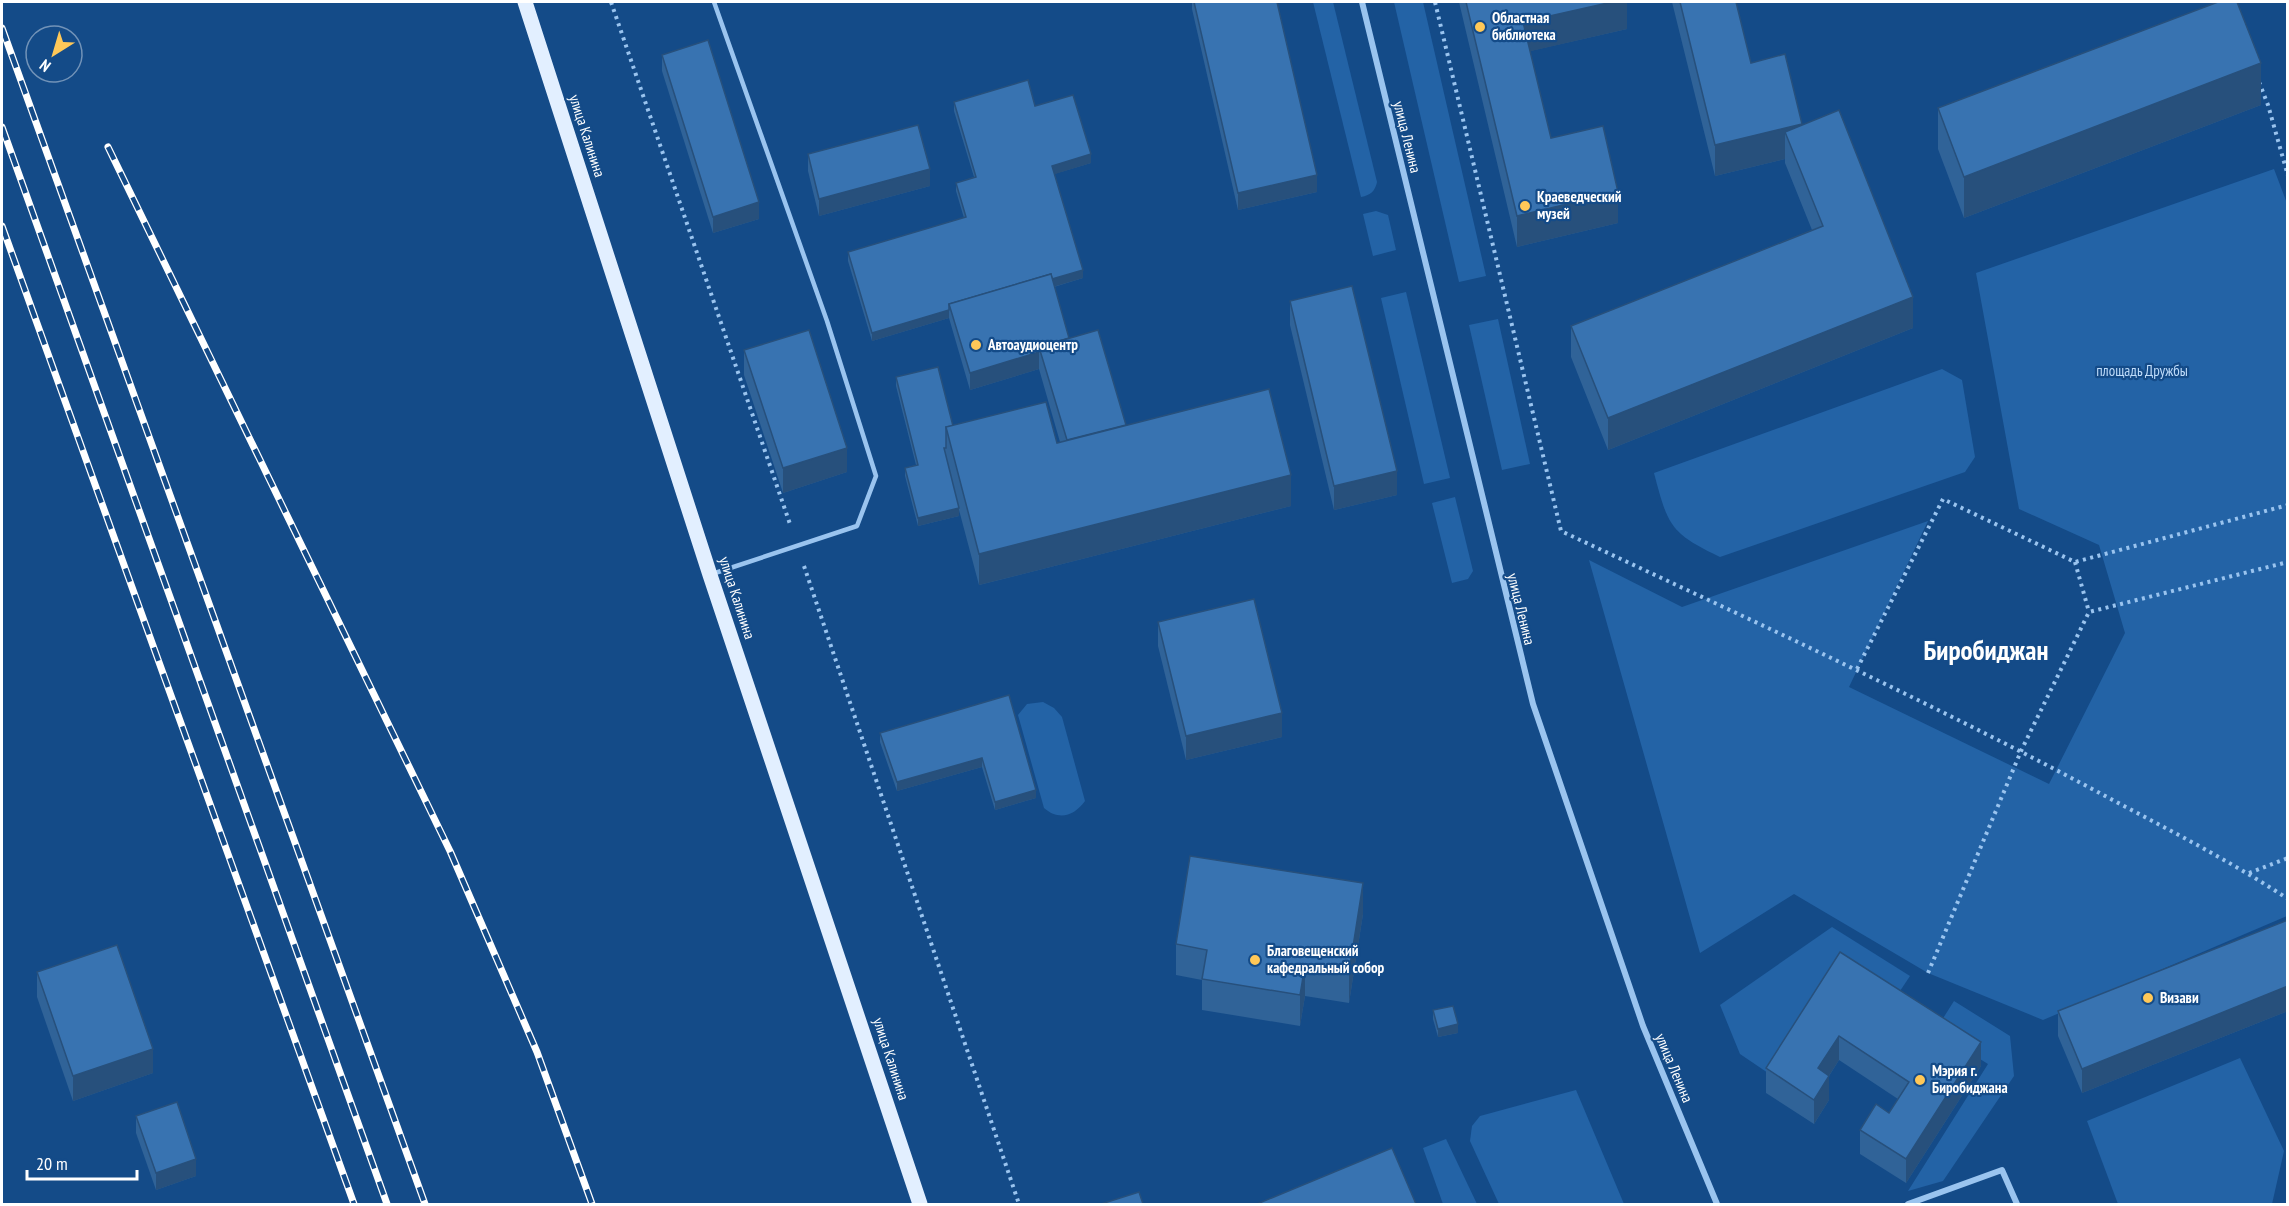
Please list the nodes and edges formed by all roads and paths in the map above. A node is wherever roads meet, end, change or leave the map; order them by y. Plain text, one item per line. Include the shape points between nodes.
1 (525, 2) edge
2 (611, 2) edge
3 (714, 2) edge
4 (1362, 2) edge
5 (1435, 2) edge
6 (2256, 74) edge
7 (2288, 176) edge
8 (2288, 505) edge
9 (797, 547) junction
10 (2075, 562) junction
11 (2288, 562) edge
12 (710, 574) junction
13 (2089, 612) junction
14 (1857, 669) junction
15 (2021, 751) junction
16 (2288, 858) edge
17 (2248, 873) junction
18 (2288, 899) edge
19 (1928, 973) dead end
20 (920, 1204) edge
21 (1019, 1204) edge
22 (1717, 1204) edge
23 (1908, 1204) edge
24 (2017, 1204) edge

1 - 12 main road, улица Калинина
2 - 9 path
3 - 9 lane via 827,321 876,476 857,526
4 - 22 street, улица Ленина via 1533,704 1643,1026
5 - 14 path via 1561,531
6 - 7 path
8 - 10 path
9 - 12 lane
9 - 21 path
10 - 13 path
10 - 14 path via 1943,499
11 - 13 path
12 - 20 main road, улица Калинина
13 - 15 path
14 - 15 path
15 - 17 path
15 - 19 path
16 - 17 path
17 - 18 path
23 - 24 street via 2002,1170

